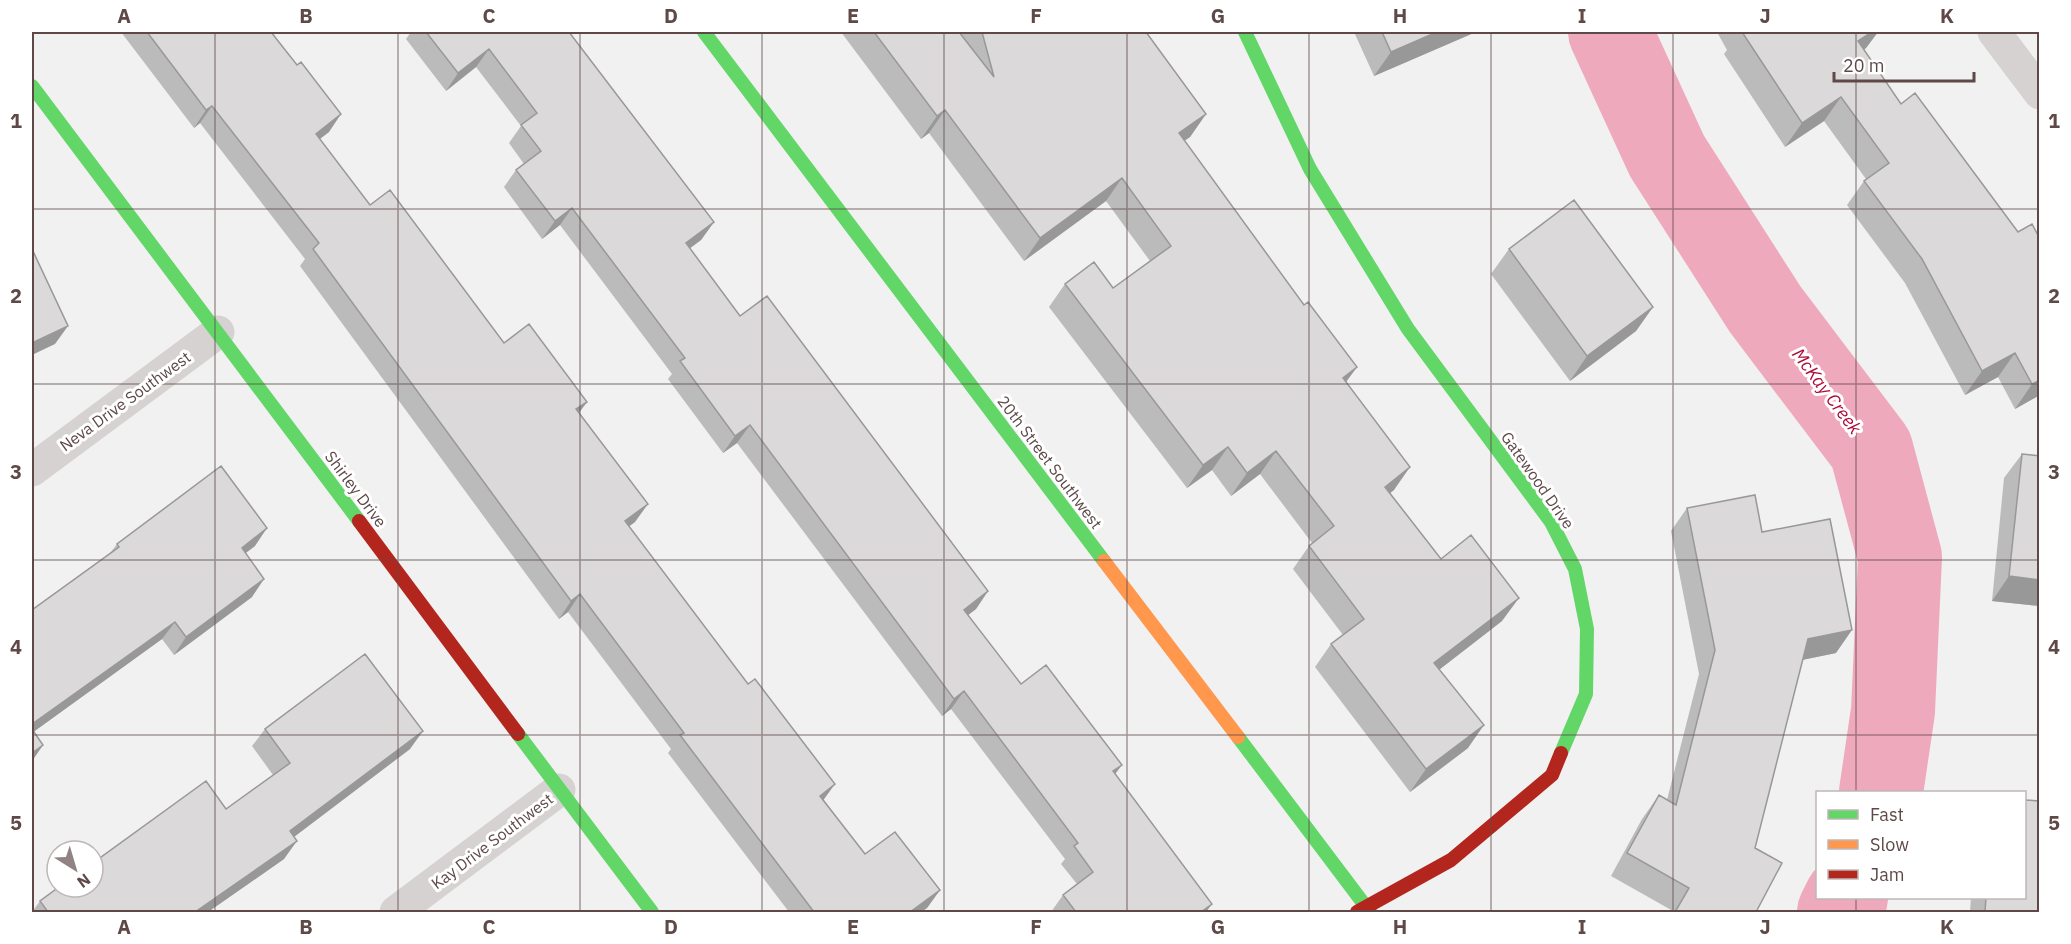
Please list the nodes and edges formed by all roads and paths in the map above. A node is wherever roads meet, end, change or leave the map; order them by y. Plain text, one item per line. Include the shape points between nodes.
1 (704, 32) edge
2 (1245, 32) edge
3 (1995, 32) edge
4 (32, 86) edge
5 (2040, 93) edge
6 (218, 332) junction
7 (32, 470) edge
8 (560, 790) junction
9 (1364, 910) edge
10 (396, 912) edge
11 (652, 912) edge

1 - 9 street, 20th Street Southwest
2 - 9 street, Gatewood Drive via 1310,169 1408,329 1551,522 1575,569 1587,629 1586,694 1552,775 1451,860
3 - 5 street
4 - 6 street, Shirley Drive
6 - 7 street, Neva Drive Southwest
6 - 8 street, Shirley Drive
8 - 10 street, Kay Drive Southwest
8 - 11 street, Shirley Drive

